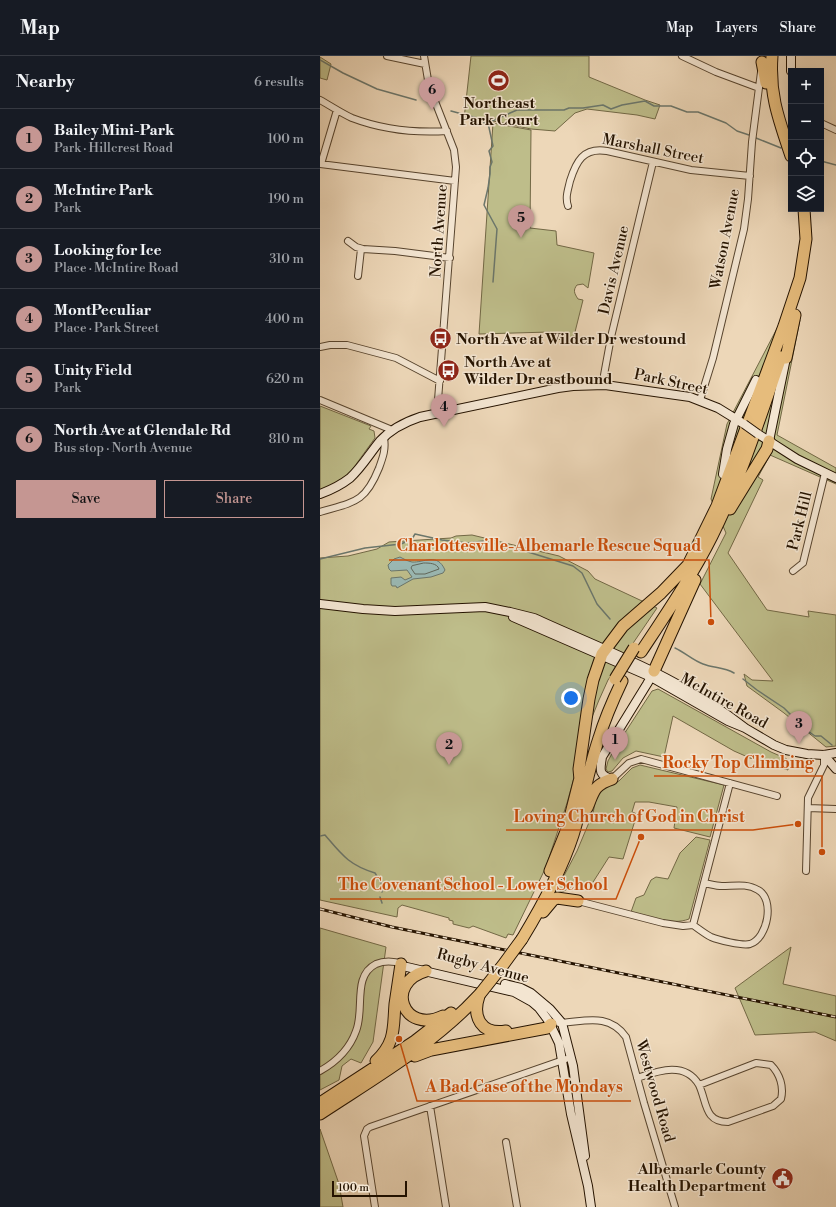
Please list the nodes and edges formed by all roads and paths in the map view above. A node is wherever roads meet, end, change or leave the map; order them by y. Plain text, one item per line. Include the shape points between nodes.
1 (387, 56) edge
2 (424, 56) edge
3 (682, 56) edge
4 (779, 56) edge
5 (791, 56) edge
6 (766, 58) edge
7 (425, 64) junction
8 (791, 68) edge
9 (759, 88) junction
10 (320, 100) edge
11 (337, 110) junction
12 (824, 124) edge
13 (788, 126) edge
14 (836, 130) edge
15 (447, 131) junction
16 (788, 147) edge
17 (653, 162) junction
18 (320, 164) edge
19 (750, 176) junction
20 (455, 181) junction
21 (568, 206) dead end
22 (804, 212) edge
23 (811, 212) edge
24 (348, 241) dead end
25 (361, 249) junction
26 (450, 258) junction
27 (358, 276) dead end
28 (795, 315) junction
29 (784, 326) junction
30 (320, 347) edge
31 (786, 358) joint
32 (756, 380) joint
33 (440, 381) junction
34 (605, 385) junction
35 (320, 400) edge
36 (700, 400) junction
37 (437, 413) junction
38 (736, 419) junction
39 (392, 430) junction
40 (384, 438) junction
41 (769, 441) junction
42 (825, 473) junction
43 (723, 474) joint
44 (836, 478) edge
45 (320, 494) edge
46 (717, 506) junction
47 (320, 512) edge
48 (713, 534) junction
49 (706, 547) junction
50 (688, 565) junction
51 (793, 572) dead end
52 (320, 604) edge
53 (637, 650) junction
54 (603, 652) junction
55 (653, 674) junction
56 (619, 680) junction
57 (836, 753) edge
58 (824, 755) junction
59 (602, 757) junction
60 (836, 769) edge
61 (612, 779) junction
62 (584, 780) junction
63 (730, 784) junction
64 (777, 796) dead end
65 (587, 808) junction
66 (808, 808) junction
67 (836, 809) edge
68 (564, 859) junction
69 (806, 871) dead end
70 (704, 883) junction
71 (578, 901) joint
72 (693, 925) junction
73 (528, 929) junction
74 (518, 938) junction
75 (404, 965) junction
76 (426, 971) junction
77 (403, 991) junction
78 (477, 992) junction
79 (454, 1010) junction
80 (557, 1023) junction
81 (572, 1057) junction
82 (562, 1060) junction
83 (398, 1063) junction
84 (320, 1071) edge
85 (637, 1078) junction
86 (699, 1085) junction
87 (341, 1089) junction
88 (320, 1102) edge
89 (430, 1106) junction
90 (320, 1114) edge
91 (506, 1142) dead end
92 (585, 1172) junction
93 (375, 1207) edge
94 (445, 1207) edge
95 (517, 1207) edge
96 (592, 1207) edge
97 (675, 1207) edge

1 - 7 street
2 - 7 street, North Avenue
3 - 9 street
4 - 13 highway via 779,92
5 - 8 street
6 - 9 street, Watson Avenue
6 - 16 highway via 766,82
7 - 15 street, North Avenue via 429,86
9 - 19 street, Watson Avenue
10 - 11 street
11 - 15 street via 353,118 384,126 422,132
11 - 18 street
12 - 14 street
15 - 20 street, North Avenue via 456,158
17 - 19 street, Marshall Street via 705,172
17 - 21 street, Marshall Street via 601,150 590,152 575,166 566,196
17 - 34 street, Davis Avenue via 604,374
18 - 20 street
19 - 36 street, Watson Avenue via 746,220 735,270
20 - 26 street, North Avenue
22 - 29 highway via 806,239 803,266
23 - 28 highway via 810,262
24 - 25 street
25 - 26 street
25 - 27 street
26 - 33 street, North Avenue
28 - 31 highway
28 - 48 highway via 745,460
29 - 32 highway
29 - 46 highway
30 - 33 street via 336,344 352,346 396,358
31 - 41 street
32 - 38 street
33 - 37 street, North Avenue
34 - 36 street, Park Street
34 - 37 street, Park Street via 558,388
35 - 39 street
36 - 38 street, Park Street
37 - 39 street, Park Street via 411,420
38 - 41 street, Park Street, bridge
38 - 43 street
39 - 40 street, Park Street
40 - 45 street, Park Street via 350,478
40 - 47 street via 384,454 373,482 366,492 353,502
41 - 42 street, Park Street
41 - 48 highway via 755,470
42 - 44 street, Park Street
42 - 51 street, Park Hill via 803,563
43 - 46 highway
46 - 50 highway
48 - 49 highway
49 - 53 highway via 683,588
49 - 55 highway via 696,577
50 - 53 highway
50 - 54 highway via 623,626
52 - 54 street, McIntire Road via 379,610 494,608 534,618
53 - 56 highway, bridge
54 - 55 street, McIntire Road
54 - 62 highway via 589,699 579,769
55 - 58 street, McIntire Road via 691,691 745,728 786,750
55 - 59 street
56 - 62 highway
56 - 62 highway via 600,711
57 - 58 street, McIntire Road
58 - 60 street
58 - 66 street via 824,765 808,798
59 - 61 street via 600,770 605,777
59 - 65 highway
61 - 63 street via 629,763 641,759
61 - 65 highway via 597,786
62 - 68 highway via 579,815
62 - 74 highway via 558,854
63 - 64 street
63 - 70 street
65 - 68 highway via 578,838
66 - 67 street
66 - 69 street
68 - 73 highway
70 - 72 street
70 - 72 street via 722,886 738,884 758,890 766,900 767,924 755,941 749,944 710,936
71 - 72 street via 662,923
71 - 73 highway via 555,898
73 - 74 highway
74 - 78 highway
74 - 78 highway, bridge via 500,969
75 - 76 street, Rugby Avenue
75 - 77 highway
75 - 80 street, Rugby Avenue via 411,962 521,988 541,1001
75 - 84 street via 382,962 365,973 361,986 361,1012 352,1040 340,1056
75 - 87 highway via 390,1043 380,1057
76 - 77 highway via 412,977
76 - 80 street, Rugby Avenue via 514,992 532,1002
77 - 79 highway via 403,1001 408,1011 421,1020 432,1020
78 - 79 highway
78 - 80 highway via 476,1012 484,1028 497,1032 544,1022
78 - 83 highway via 442,1031
79 - 87 highway via 415,1041
80 - 81 street, Rugby Avenue
80 - 82 street, Rugby Avenue
80 - 83 highway via 547,1028 431,1050
80 - 85 street, Westwood Road via 591,1020 610,1024 619,1029 626,1037
81 - 82 street
81 - 92 street, Rugby Avenue via 585,1152
82 - 89 street
82 - 92 street, Rugby Avenue via 571,1114
83 - 90 highway
85 - 86 street via 671,1069 685,1072
85 - 97 street, Westwood Road
86 - 86 street via 708,1112 714,1120 721,1122 728,1122 772,1106 781,1099 782,1094 777,1072 771,1065 761,1063
87 - 88 highway
89 - 93 street via 367,1129 364,1136
89 - 94 street
91 - 95 street
92 - 96 street, Rugby Avenue

